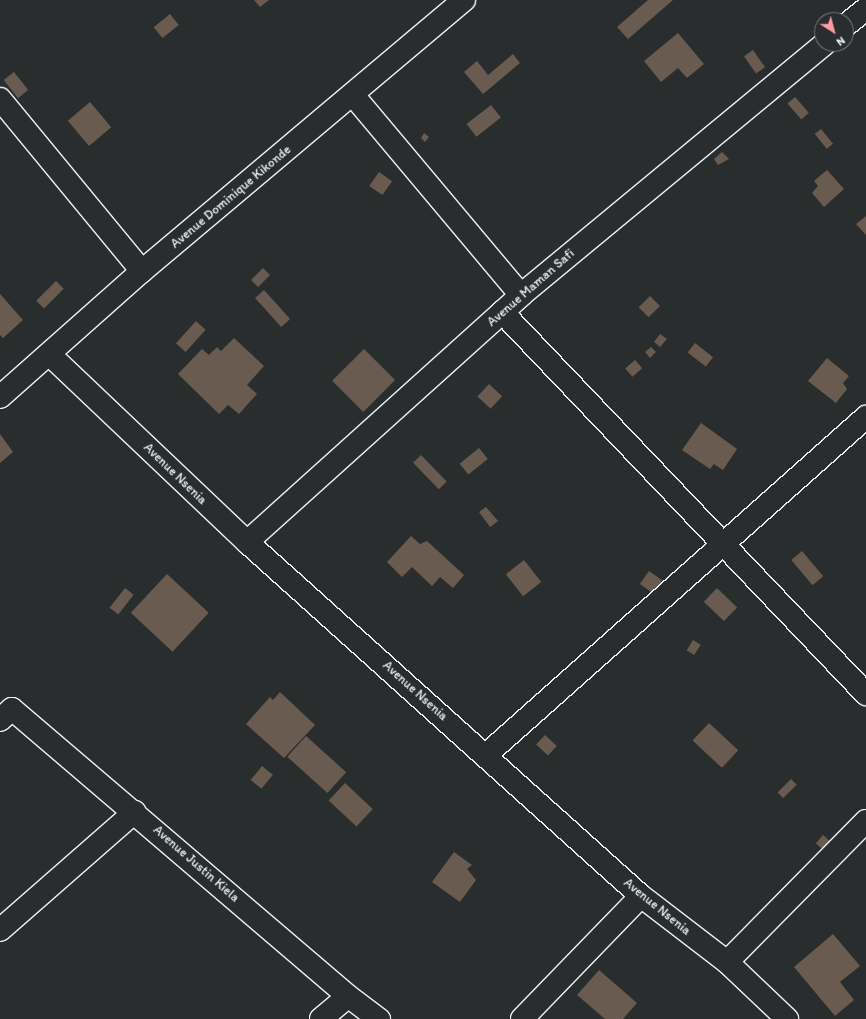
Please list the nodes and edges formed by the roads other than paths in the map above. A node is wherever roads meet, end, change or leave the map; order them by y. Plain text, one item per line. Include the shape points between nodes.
1 (464, 0) edge
2 (866, 9) edge
3 (854, 19) edge
4 (814, 52) edge
5 (353, 95) junction
6 (0, 99) edge
7 (142, 271) junction
8 (521, 295) junction
9 (502, 312) junction
10 (50, 355) junction
11 (0, 397) edge
12 (866, 417) edge
13 (247, 542) junction
14 (722, 547) junction
15 (866, 694) edge
16 (6, 715) edge
17 (486, 754) junction
18 (135, 812) junction
19 (866, 821) edge
20 (641, 896) junction
21 (0, 930) edge
22 (727, 962) junction
23 (348, 996) junction
24 (321, 1019) edge
25 (379, 1019) edge
26 (522, 1019) edge
27 (787, 1019) edge

1 - 5 street, Avenue Dominique Kikonde
2 - 3 street
4 - 8 street, Avenue Maman Safi
5 - 7 street, Avenue Dominique Kikonde
5 - 8 street
6 - 7 street
7 - 10 street, Avenue Dominique Kikonde
8 - 9 street, Avenue Maman Safi
9 - 13 street, Avenue Maman Safi
9 - 14 street
10 - 11 street, Avenue Dominique Kikonde
10 - 13 street, Avenue Nsenia
12 - 14 street
13 - 17 street, Avenue Nsenia
14 - 15 street
14 - 17 street
16 - 18 street, Avenue Justin Kiela
17 - 20 street, Avenue Nsenia
18 - 21 street
18 - 23 street, Avenue Justin Kiela
19 - 22 street
20 - 22 street, Avenue Nsenia
20 - 26 street
22 - 27 street, Avenue Nsenia
23 - 24 street
23 - 25 street, Avenue Justin Kiela

